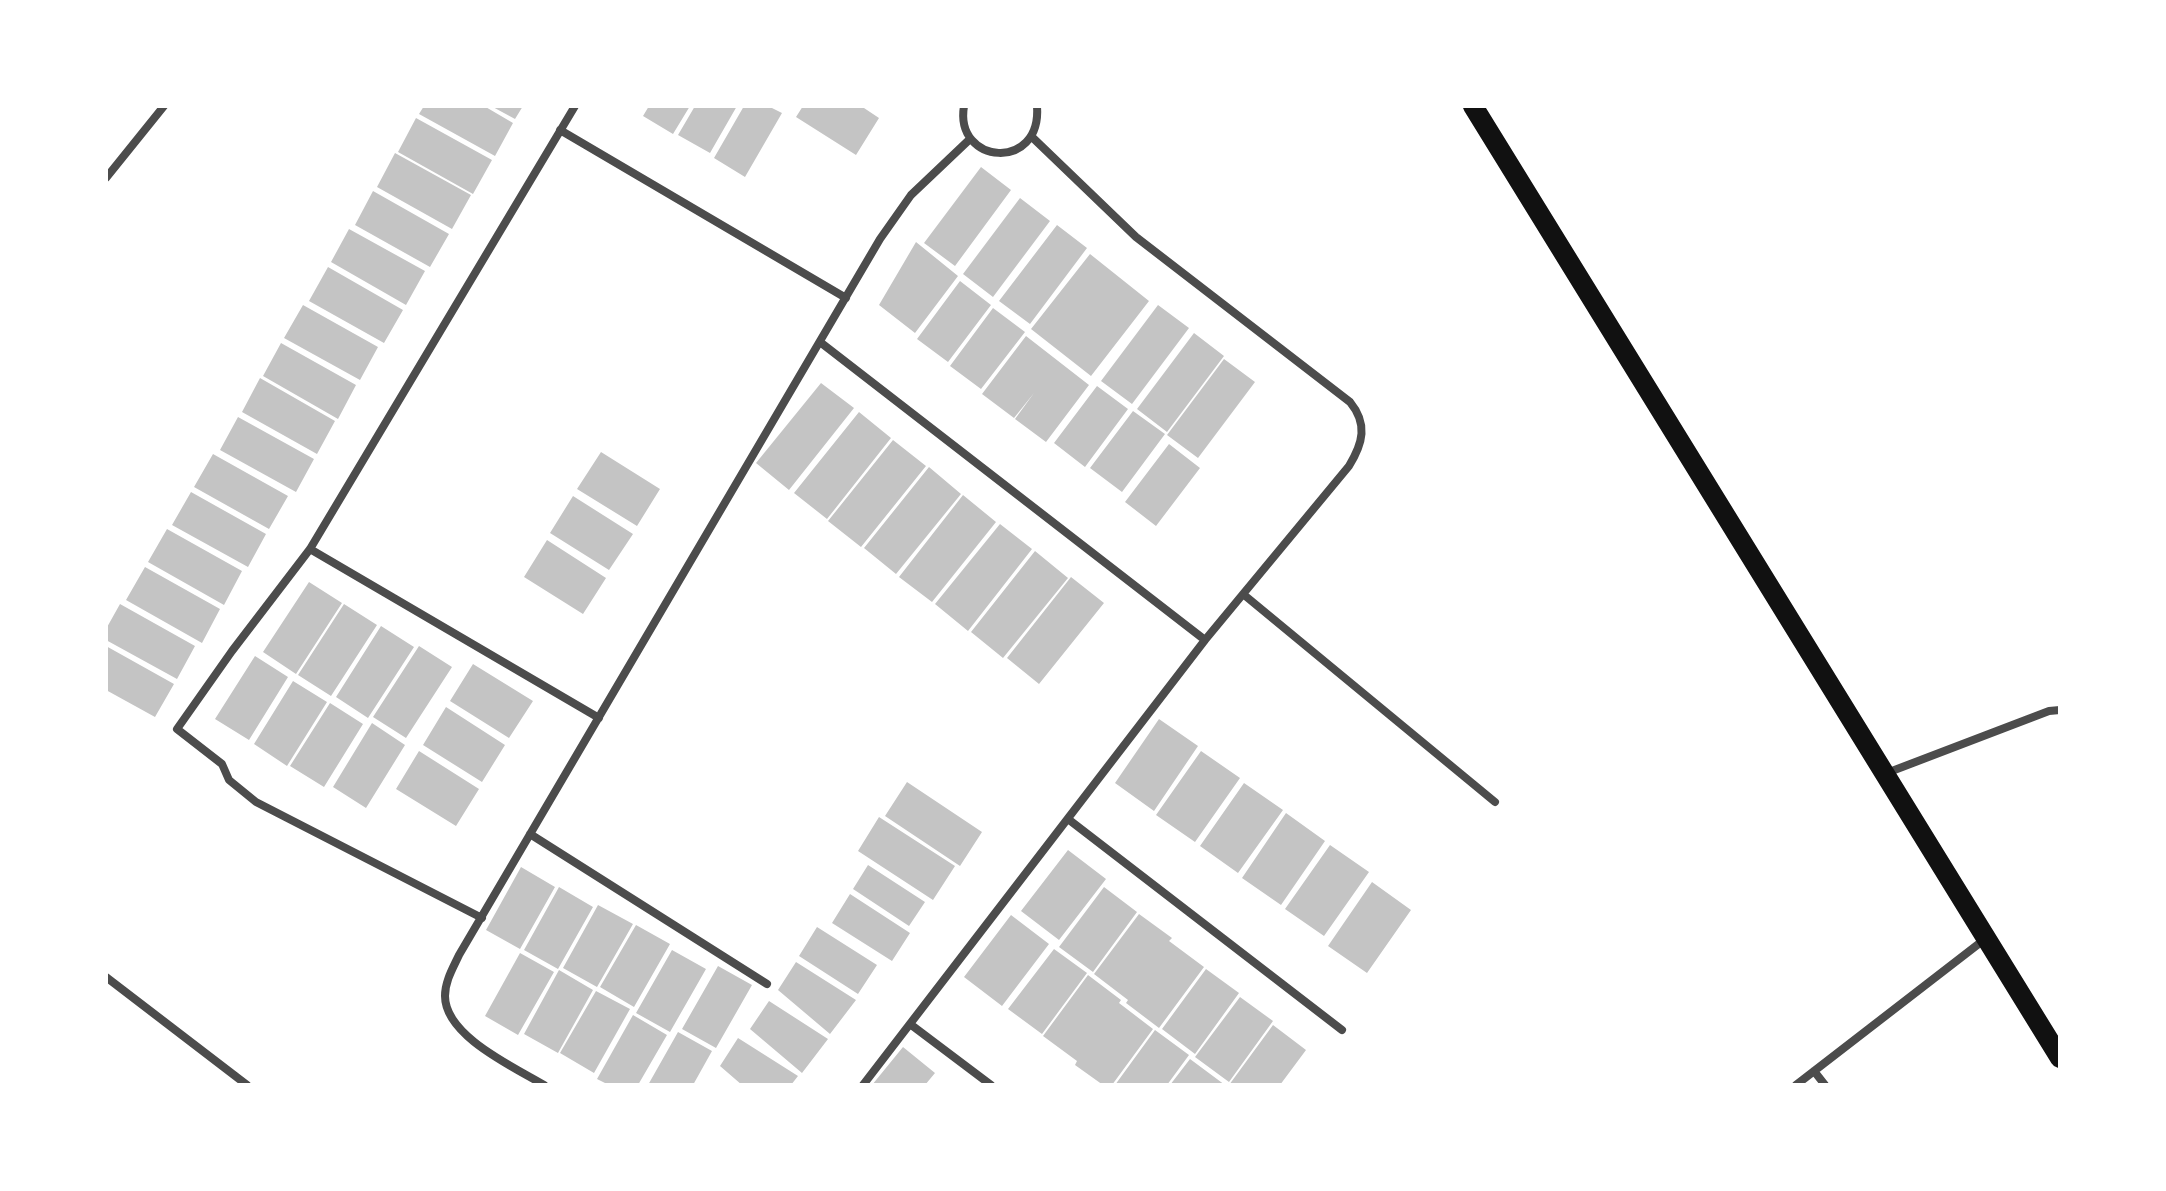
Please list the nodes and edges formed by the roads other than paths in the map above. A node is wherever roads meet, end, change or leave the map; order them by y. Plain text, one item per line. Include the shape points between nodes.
1 (164, 106) edge
2 (575, 106) edge
3 (964, 106) edge
4 (1038, 106) edge
5 (1473, 106) edge
6 (560, 130) junction
7 (1032, 137) junction
8 (970, 139) junction
9 (106, 178) edge
10 (846, 298) junction
11 (820, 342) junction
12 (310, 549) junction
13 (1243, 594) junction
14 (1205, 640) junction
15 (2060, 710) edge
16 (599, 718) junction
17 (1884, 775) junction
18 (1495, 802) dead end
19 (1068, 819) junction
20 (530, 834) junction
21 (482, 918) junction
22 (1986, 938) junction
23 (106, 977) edge
24 (767, 984) dead end
25 (910, 1024) junction
26 (1342, 1030) dead end
27 (2060, 1058) edge
28 (1814, 1071) junction
29 (247, 1085) edge
30 (544, 1085) edge
31 (863, 1085) edge
32 (991, 1085) edge
33 (1796, 1085) edge
34 (1825, 1085) edge

1 - 9 street
2 - 6 street
3 - 8 street via 963,124
4 - 7 street
5 - 17 main road
6 - 10 street
6 - 12 street
7 - 8 street via 1019,149 1001,154
7 - 13 street via 1136,237 1358,412 1362,440 1349,466
8 - 10 street via 911,195
10 - 11 street
11 - 14 street
11 - 16 street
12 - 16 street
12 - 21 street via 177,729 222,764 229,780 256,802
13 - 14 street
13 - 18 street
14 - 19 street
15 - 17 street
16 - 20 street
17 - 22 main road
19 - 25 street
19 - 26 street
20 - 21 street
20 - 24 street
21 - 30 street via 446,983 449,1015 476,1043
22 - 27 main road
22 - 28 street
23 - 29 street
25 - 31 street
25 - 32 street
28 - 33 street
28 - 34 street

